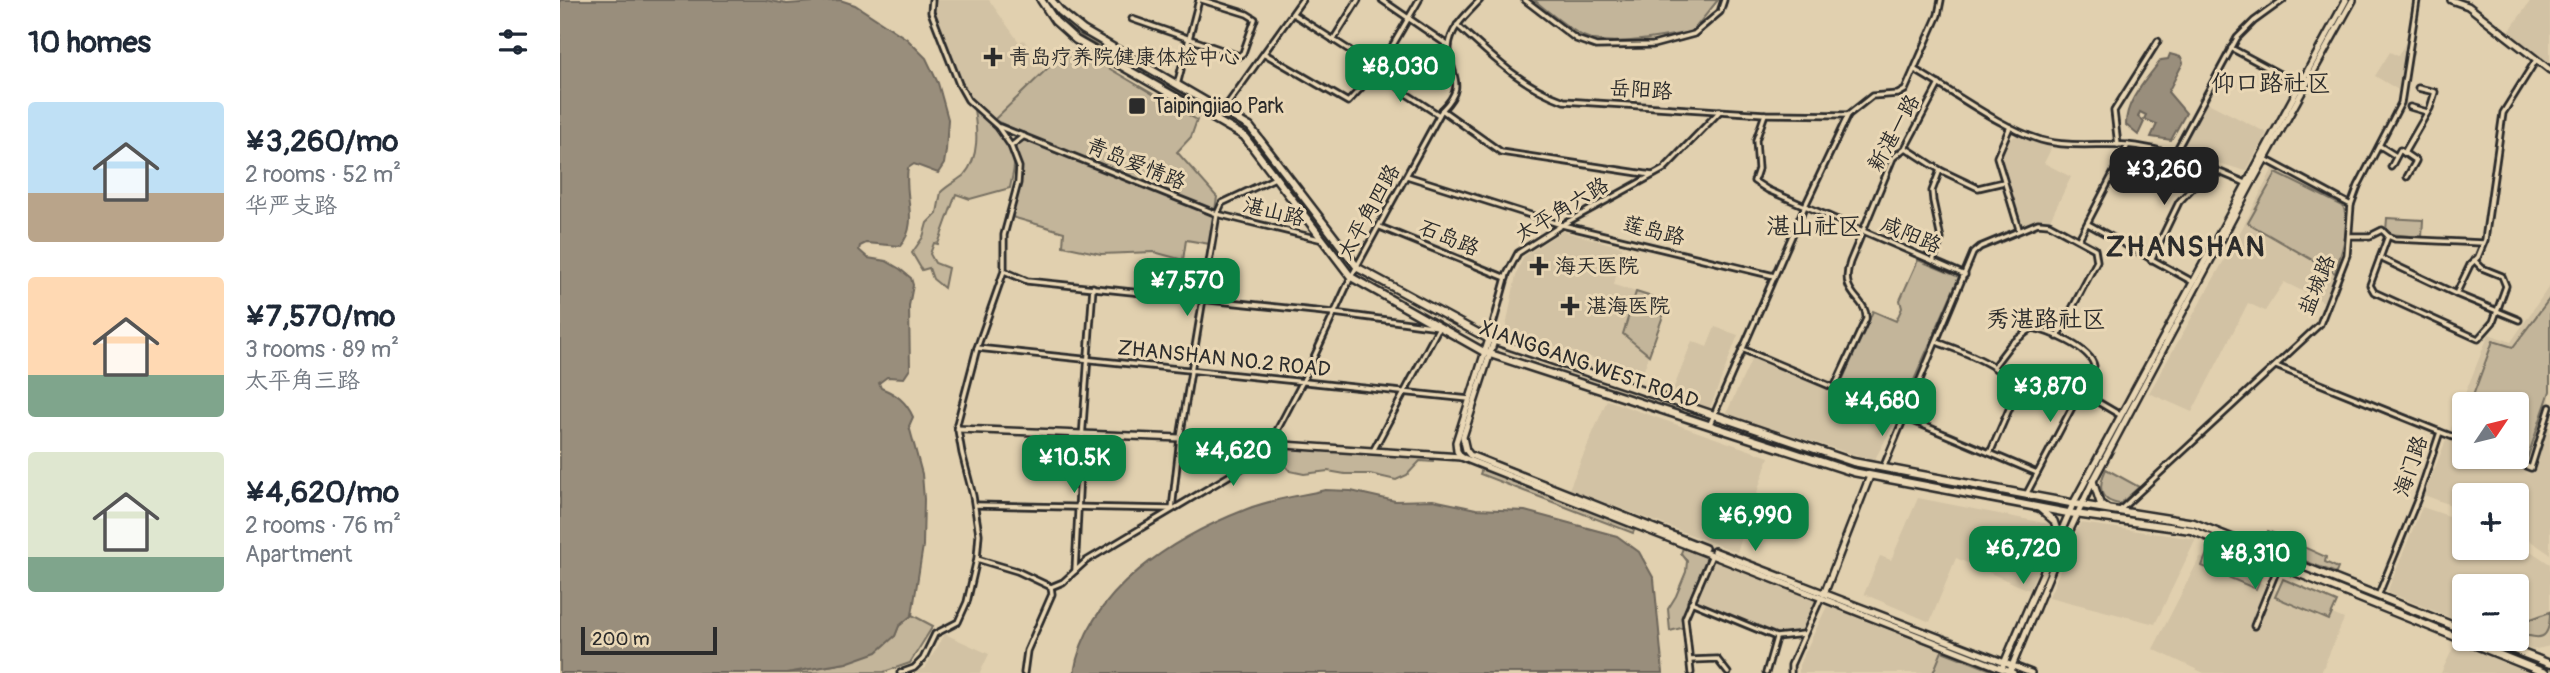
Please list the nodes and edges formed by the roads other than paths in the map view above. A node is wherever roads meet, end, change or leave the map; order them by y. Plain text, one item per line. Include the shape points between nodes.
1 (932, 0) edge
2 (1041, 0) edge
3 (1051, 0) edge
4 (1201, 0) edge
5 (1302, 0) edge
6 (1358, 0) edge
7 (1382, 0) edge
8 (1419, 0) edge
9 (1480, 0) edge
10 (1525, 0) edge
11 (1724, 0) edge
12 (1941, 0) edge
13 (2283, 0) edge
14 (2346, 0) edge
15 (2353, 0) edge
16 (2417, 0) edge
17 (2451, 0) edge
18 (2470, 3) edge
19 (1293, 14) junction
20 (1408, 18) junction
21 (1132, 19) dead end
22 (1457, 25) junction
23 (1189, 40) junction
24 (1333, 40) junction
25 (2158, 41) dead end
26 (1449, 46) junction
27 (2231, 48) junction
28 (1265, 54) junction
29 (2536, 60) junction
30 (1377, 68) junction
31 (1915, 70) junction
32 (2550, 70) edge
33 (1939, 84) junction
34 (1177, 85) junction
35 (2302, 86) junction
36 (2418, 88) dead end
37 (2410, 107) dead end
38 (1442, 110) junction
39 (1222, 111) junction
40 (1720, 111) junction
41 (2427, 112) junction
42 (1765, 114) junction
43 (1849, 115) junction
44 (1439, 116) junction
45 (1217, 119) junction
46 (998, 127) junction
47 (2010, 127) junction
48 (1024, 136) junction
49 (2118, 145) junction
50 (2128, 145) junction
51 (1011, 146) junction
52 (2379, 146) junction
53 (1905, 148) junction
54 (2404, 153) junction
55 (2174, 155) junction
56 (2396, 156) junction
57 (2265, 159) junction
58 (2203, 167) junction
59 (2390, 167) dead end
60 (1940, 170) junction
61 (1653, 175) junction
62 (1407, 176) junction
63 (1277, 177) junction
64 (2407, 177) dead end
65 (2004, 182) junction
66 (2248, 184) junction
67 (2351, 205) junction
68 (1805, 206) junction
69 (1217, 214) junction
70 (2088, 224) junction
71 (1562, 225) junction
72 (1380, 227) junction
73 (2019, 229) junction
74 (1864, 232) junction
75 (2351, 236) junction
76 (2388, 236) junction
77 (1324, 240) junction
78 (2079, 240) junction
79 (2484, 243) junction
80 (2380, 258) junction
81 (2151, 260) junction
82 (2474, 260) junction
83 (1933, 261) junction
84 (1358, 268) junction
85 (1003, 271) junction
86 (1965, 275) junction
87 (1774, 276) junction
88 (1351, 277) junction
89 (1506, 278) junction
90 (2195, 283) junction
91 (1093, 287) junction
92 (2456, 295) junction
93 (1203, 299) junction
94 (2497, 310) junction
95 (1334, 313) junction
96 (2519, 320) dead end
97 (1439, 327) junction
98 (2057, 337) junction
99 (1492, 340) junction
100 (1937, 342) junction
101 (976, 348) junction
102 (1742, 349) junction
103 (1487, 353) junction
104 (1088, 360) junction
105 (1994, 366) junction
106 (2276, 366) junction
107 (1190, 371) junction
108 (1302, 383) junction
109 (1834, 388) junction
110 (2081, 392) junction
111 (1405, 393) junction
112 (1469, 399) junction
113 (2550, 407) edge
114 (1713, 415) junction
115 (2120, 415) junction
116 (1905, 417) junction
117 (1710, 424) junction
118 (958, 429) junction
119 (2440, 432) junction
120 (1083, 434) junction
121 (2452, 436) edge
122 (1180, 438) junction
123 (1271, 444) junction
124 (1373, 451) junction
125 (1990, 453) junction
126 (1461, 457) junction
127 (2529, 467) edge
128 (1882, 469) junction
129 (2037, 473) junction
130 (1870, 476) junction
131 (2093, 481) junction
132 (2026, 495) junction
133 (2077, 504) junction
134 (975, 505) junction
135 (1078, 507) junction
136 (2039, 508) junction
137 (1172, 509) junction
138 (2110, 510) junction
139 (2119, 511) junction
140 (2068, 513) junction
141 (2076, 515) junction
142 (2059, 538) junction
143 (1712, 555) junction
144 (977, 559) junction
145 (2278, 567) junction
146 (1075, 571) junction
147 (1051, 587) junction
148 (1823, 596) junction
149 (2378, 596) junction
150 (1691, 602) junction
151 (2452, 625) edge
152 (2253, 626) dead end
153 (1804, 634) junction
154 (1776, 637) junction
155 (2518, 651) edge
156 (1690, 660) junction
157 (2550, 663) edge
158 (2526, 664) junction
159 (2003, 665) junction
160 (2012, 665) junction
161 (2011, 672) edge
162 (2543, 672) edge
163 (900, 673) edge
164 (1024, 673) edge
165 (1691, 673) edge
166 (1728, 673) edge
167 (1766, 673) edge
168 (1791, 673) edge
169 (2031, 673) edge
170 (2530, 673) edge

1 - 46 street via 931,12 959,84 968,100
2 - 45 main road, XIANGGANG WEST ROAD via 1076,40
3 - 34 main road, XIANGGANG WEST ROAD via 1083,30
4 - 23 street
4 - 23 street via 1255,19 1239,56
5 - 19 street
6 - 24 street
7 - 20 street
8 - 20 street
9 - 22 street
10 - 11 street via 1576,39 1596,46 1653,44 1695,34 1720,12
12 - 31 street
13 - 27 street via 2254,21
14 - 35 main road
15 - 35 main road
16 - 52 street, 盐城路 via 2401,103
17 - 18 main road
18 - 29 main road
19 - 24 street
19 - 28 street
20 - 26 street
20 - 30 street
21 - 23 street
22 - 26 street
22 - 40 street, 岳阳路 via 1517,78 1564,101
23 - 34 street
24 - 30 street
25 - 49 street via 2114,111
26 - 38 street, 太平角四路 via 1457,84 1454,98
27 - 35 street
27 - 55 street
28 - 30 street via 1348,102
28 - 39 street
29 - 32 main road
29 - 79 street via 2503,113
30 - 44 street
31 - 33 street
31 - 43 street via 1905,90 1872,96
33 - 47 street
33 - 53 street, 新湛一路
34 - 39 main road, XIANGGANG WEST ROAD
35 - 57 main road
35 - 66 main road
36 - 41 street via 2434,92
37 - 41 street
38 - 44 street, 太平角四路
38 - 61 street via 1501,152
39 - 45 street
39 - 84 main road, XIANGGANG WEST ROAD via 1258,136
40 - 42 street, 岳阳路
40 - 61 street, 太平角六路
41 - 54 street
42 - 43 street, 岳阳路
42 - 68 street, 咸阳路 via 1756,139 1754,181
43 - 68 street
44 - 62 street, 太平角四路
45 - 63 main road, XIANGGANG WEST ROAD via 1244,136
46 - 48 street, 青岛爱情路
46 - 51 street
47 - 49 street via 2055,143
47 - 65 street via 1997,158
48 - 51 street
48 - 69 street, 青岛爱情路
49 - 50 street
50 - 55 street
50 - 70 street
51 - 85 street via 1018,183 1004,235
52 - 56 street
52 - 67 street, 盐城路
53 - 60 street
53 - 74 street, 新湛一路 via 1893,158
54 - 56 street via 2400,150
54 - 64 street via 2416,160
55 - 58 street
56 - 59 street
57 - 66 main road
57 - 67 street
58 - 66 street
58 - 81 street via 2196,184 2179,202
60 - 65 street via 1978,188
60 - 83 street via 1933,201 1941,239
61 - 71 street, 太平角六路
62 - 71 street, 莲岛路
62 - 72 street, 太平角四路
63 - 69 street via 1222,202
63 - 77 main road, XIANGGANG WEST ROAD
65 - 73 street
66 - 90 main road
67 - 75 street, 盐城路
68 - 74 street, 咸阳路
68 - 87 street
69 - 77 street, 湛山路
69 - 93 street
70 - 78 street
70 - 81 street
71 - 87 street, 莲岛路
71 - 89 street, 太平角六路 via 1518,254
72 - 84 street, 太平角四路
72 - 89 street, 石岛路
73 - 78 street via 2044,222
73 - 86 street via 1980,247
74 - 83 street, 咸阳路
74 - 109 street, 新湛一路 via 1846,273 1857,301 1867,312 1866,319
75 - 76 street via 2370,236 2382,230
75 - 106 street, 盐城路 via 2320,324
76 - 79 street
76 - 80 street
77 - 88 main road, XIANGGANG WEST ROAD
78 - 98 street via 2095,249 2097,261
79 - 82 street
80 - 92 street
80 - 94 street via 2370,285 2374,292 2478,339
81 - 90 street
82 - 92 street
82 - 94 street via 2502,276 2506,286
83 - 86 street, 咸阳路
84 - 88 street, 太平角四路
84 - 99 main road, XIANGGANG WEST ROAD
85 - 91 street via 1027,281
85 - 101 street
86 - 100 street
87 - 102 street
88 - 95 street, 太平角四路
88 - 97 main road, XIANGGANG WEST ROAD
89 - 99 street, 太平角六路
90 - 115 main road
90 - 131 main road
91 - 93 street
91 - 104 street
92 - 94 street
93 - 95 street
93 - 107 street
94 - 96 street
95 - 97 street
95 - 108 street, 太平角四路
97 - 103 main road, XIANGGANG WEST ROAD
97 - 111 street
98 - 105 street via 2036,329 2026,331
98 - 110 street via 2093,359
99 - 103 main road
99 - 114 main road, XIANGGANG WEST ROAD
100 - 105 street
100 - 116 street
101 - 104 street, ZHANSHAN NO.2 ROAD
101 - 118 street
102 - 109 street
102 - 114 street
103 - 112 main road
103 - 117 main road, XIANGGANG WEST ROAD
103 - 148 main road via 1463,437 1470,456
104 - 107 street, ZHANSHAN NO.2 ROAD
104 - 120 street
105 - 125 street via 2014,391
106 - 119 street, 海门路
106 - 139 street, 盐城路
107 - 108 street, ZHANSHAN NO.2 ROAD
107 - 122 street
108 - 111 street, ZHANSHAN NO.2 ROAD
108 - 123 street, 太平角四路
109 - 116 street
110 - 115 street
110 - 129 street
111 - 112 street, ZHANSHAN NO.2 ROAD
111 - 124 street
112 - 126 main road via 1456,442
113 - 127 street
114 - 117 street
114 - 128 main road, XIANGGANG WEST ROAD
115 - 133 main road
116 - 125 street
116 - 128 street
117 - 130 main road, XIANGGANG WEST ROAD
118 - 120 main road
118 - 134 street
119 - 121 street
119 - 149 street, 海门路
120 - 122 main road
120 - 135 street
122 - 123 main road
122 - 137 street
123 - 124 main road
123 - 137 street via 1264,455
124 - 126 main road
125 - 129 street
126 - 143 main road
128 - 132 main road, XIANGGANG WEST ROAD
129 - 132 street
130 - 136 main road, XIANGGANG WEST ROAD
130 - 148 main road
131 - 133 main road
131 - 138 main road via 2101,503
132 - 133 main road, XIANGGANG WEST ROAD
133 - 138 main road, XIANGGANG WEST ROAD
133 - 140 main road
133 - 141 main road
134 - 135 street
134 - 144 street
135 - 137 street
135 - 146 street
136 - 140 main road, XIANGGANG WEST ROAD
136 - 142 main road via 2054,521
137 - 146 street
138 - 139 main road, XIANGGANG WEST ROAD
139 - 149 main road, XIANGGANG WEST ROAD via 2194,523
140 - 141 main road, XIANGGANG WEST ROAD
140 - 142 main road
141 - 145 main road, XIANGGANG WEST ROAD via 2190,530
141 - 160 main road
142 - 159 main road
143 - 148 main road
143 - 150 street
144 - 147 street
144 - 163 street via 958,622 935,634 923,659
145 - 152 street
145 - 158 main road, XIANGGANG WEST ROAD
146 - 147 street
147 - 164 street via 1027,651
148 - 153 street
148 - 159 main road
149 - 151 main road, XIANGGANG WEST ROAD
150 - 154 street
150 - 156 street via 1685,618
153 - 154 street
153 - 168 street
154 - 167 street
155 - 157 main road
156 - 165 street
156 - 166 street via 1717,659
157 - 162 main road
158 - 162 main road, XIANGGANG WEST ROAD
158 - 170 main road
159 - 160 main road
159 - 161 main road
160 - 161 main road
160 - 169 main road

